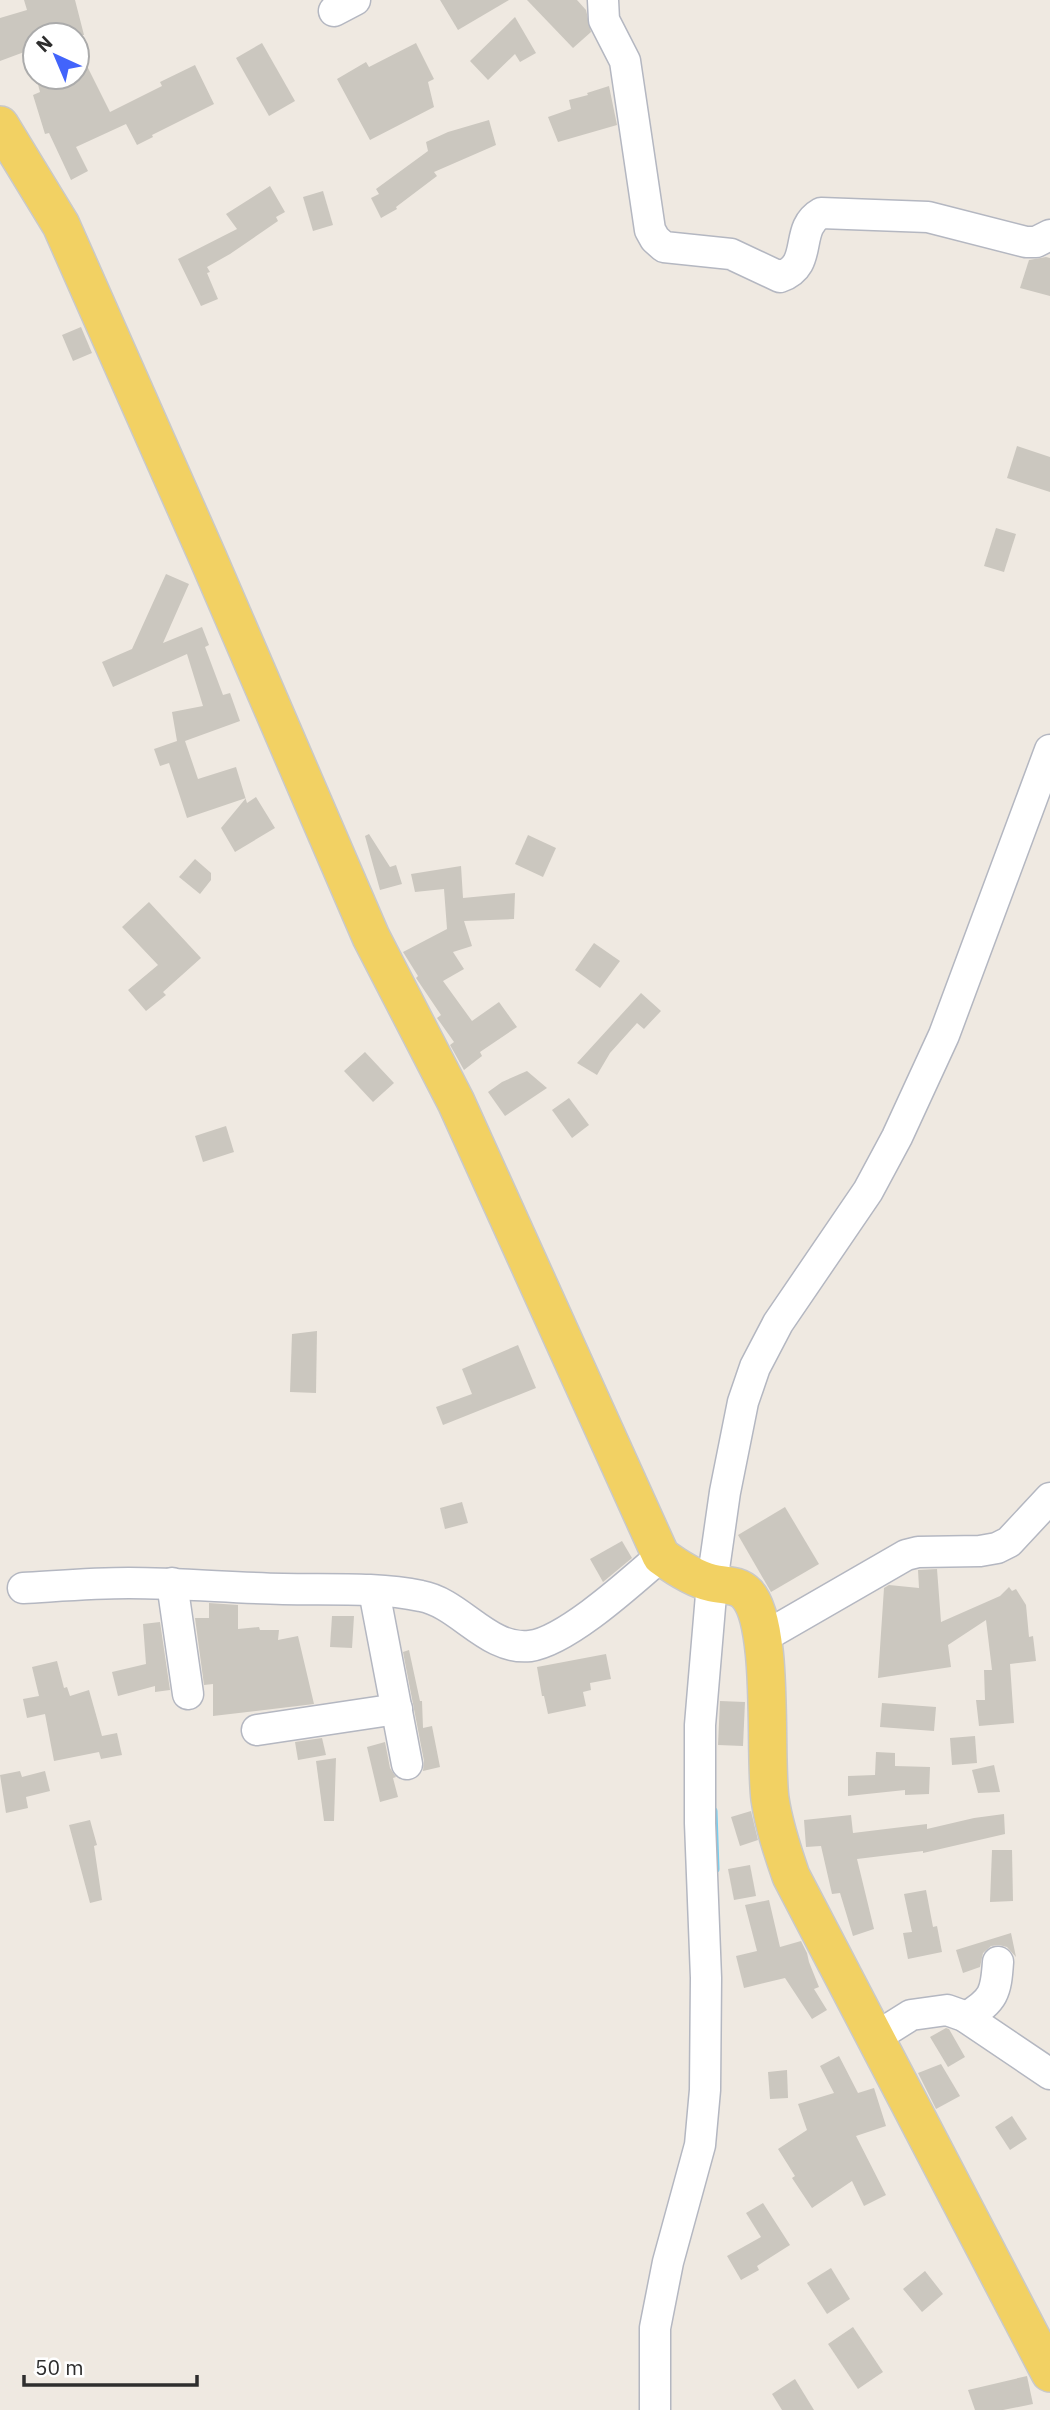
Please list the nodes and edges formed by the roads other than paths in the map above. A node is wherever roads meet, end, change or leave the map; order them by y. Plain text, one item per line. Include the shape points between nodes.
1 (603, 0) edge
2 (0, 125) edge
3 (1050, 235) edge
4 (1050, 750) edge
5 (1050, 1497) edge
6 (661, 1556) junction
7 (172, 1583) junction
8 (723, 1585) junction
9 (23, 1588) dead end
10 (374, 1591) junction
11 (762, 1638) junction
12 (188, 1694) dead end
13 (397, 1709) junction
14 (257, 1730) dead end
15 (407, 1764) dead end
16 (998, 1962) dead end
17 (966, 2017) junction
18 (876, 2037) junction
19 (1050, 2074) edge
20 (1050, 2373) edge
21 (655, 2410) edge

1 - 3 street via 604,20 625,61 649,230 664,247 731,254 780,276 798,266 807,226 821,213 928,217 1026,242
2 - 6 main road via 61,225 371,937 456,1102
4 - 8 street via 944,1035 897,1137 868,1191 778,1323 755,1367 728,1479
5 - 11 street via 1010,1542 980,1551 906,1555
6 - 8 main road via 676,1568
6 - 10 street via 585,1618 532,1646 499,1640 438,1600
7 - 9 street
7 - 10 street
7 - 12 street
8 - 11 main road via 748,1595 756,1606
8 - 21 street via 700,1725 705,2090 700,2145 654,2328
10 - 13 street
11 - 18 main road via 770,1797 777,1836 791,1876
13 - 14 street
13 - 15 street
16 - 17 street via 995,1992
17 - 18 street via 947,2010 920,2013
17 - 19 street
18 - 20 main road

